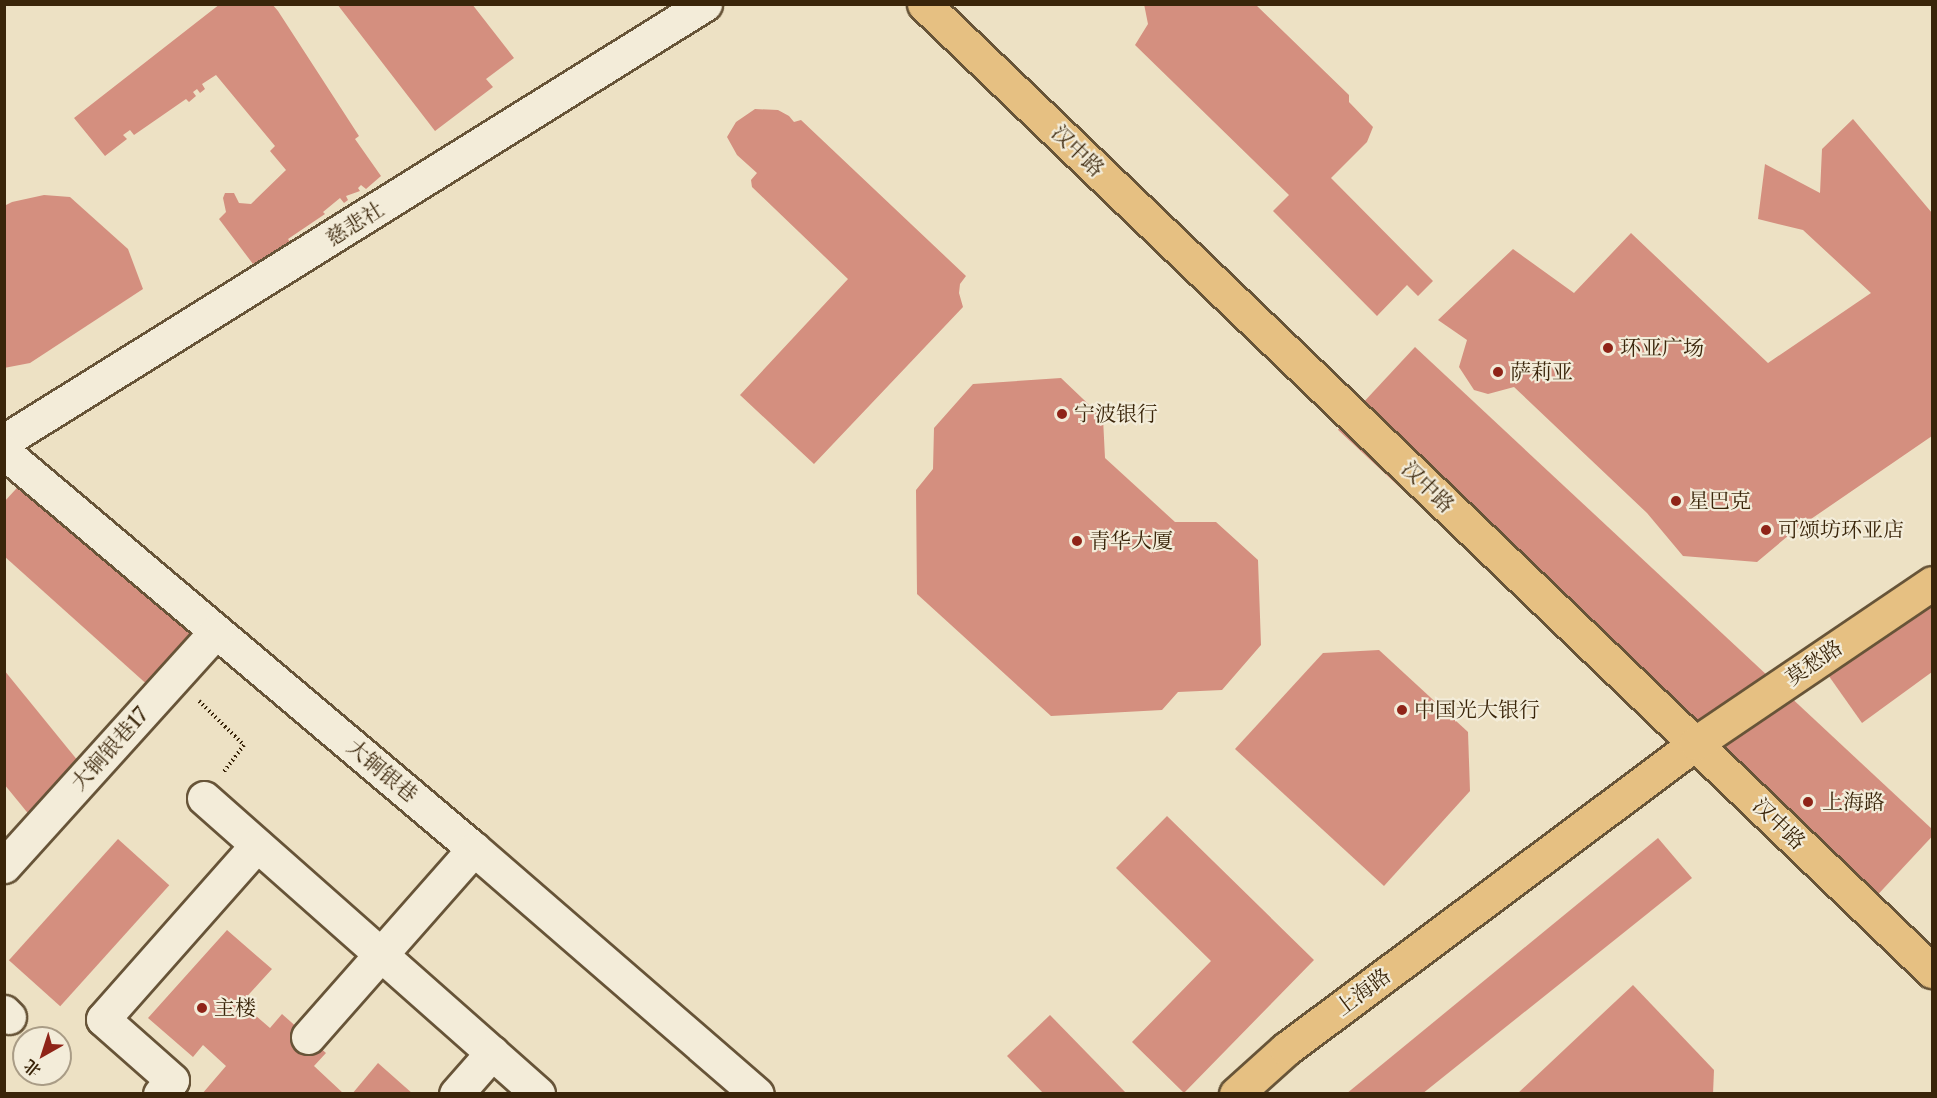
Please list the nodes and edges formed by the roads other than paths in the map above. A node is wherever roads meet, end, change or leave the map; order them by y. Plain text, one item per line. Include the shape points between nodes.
1 (705, 4) edge
2 (937, 7) edge
3 (4, 441) edge
4 (4, 452) edge
5 (1932, 584) edge
6 (216, 631) junction
7 (1696, 743) junction
8 (204, 798) road end
9 (257, 845) junction
10 (474, 849) junction
11 (4, 866) edge
12 (381, 955) junction
13 (1932, 970) edge
14 (308, 1037) dead end
15 (492, 1053) junction
16 (160, 1094) edge
17 (456, 1094) edge
18 (538, 1094) edge
19 (757, 1094) edge
20 (1236, 1094) edge

1 - 3 street, 慈悲社
2 - 7 main road, 汉中路
4 - 6 street, 大锏银巷
5 - 7 main road, 莫愁路
6 - 10 street, 大锏银巷
6 - 11 street, 大锏银巷17
7 - 13 main road, 汉中路
7 - 20 main road, 上海路 via 1286,1049
8 - 9 street
9 - 12 street
9 - 16 street via 103,1019 172,1080
10 - 12 street
10 - 19 street, 大锏银巷
12 - 14 street
12 - 15 street
15 - 17 street
15 - 18 street

